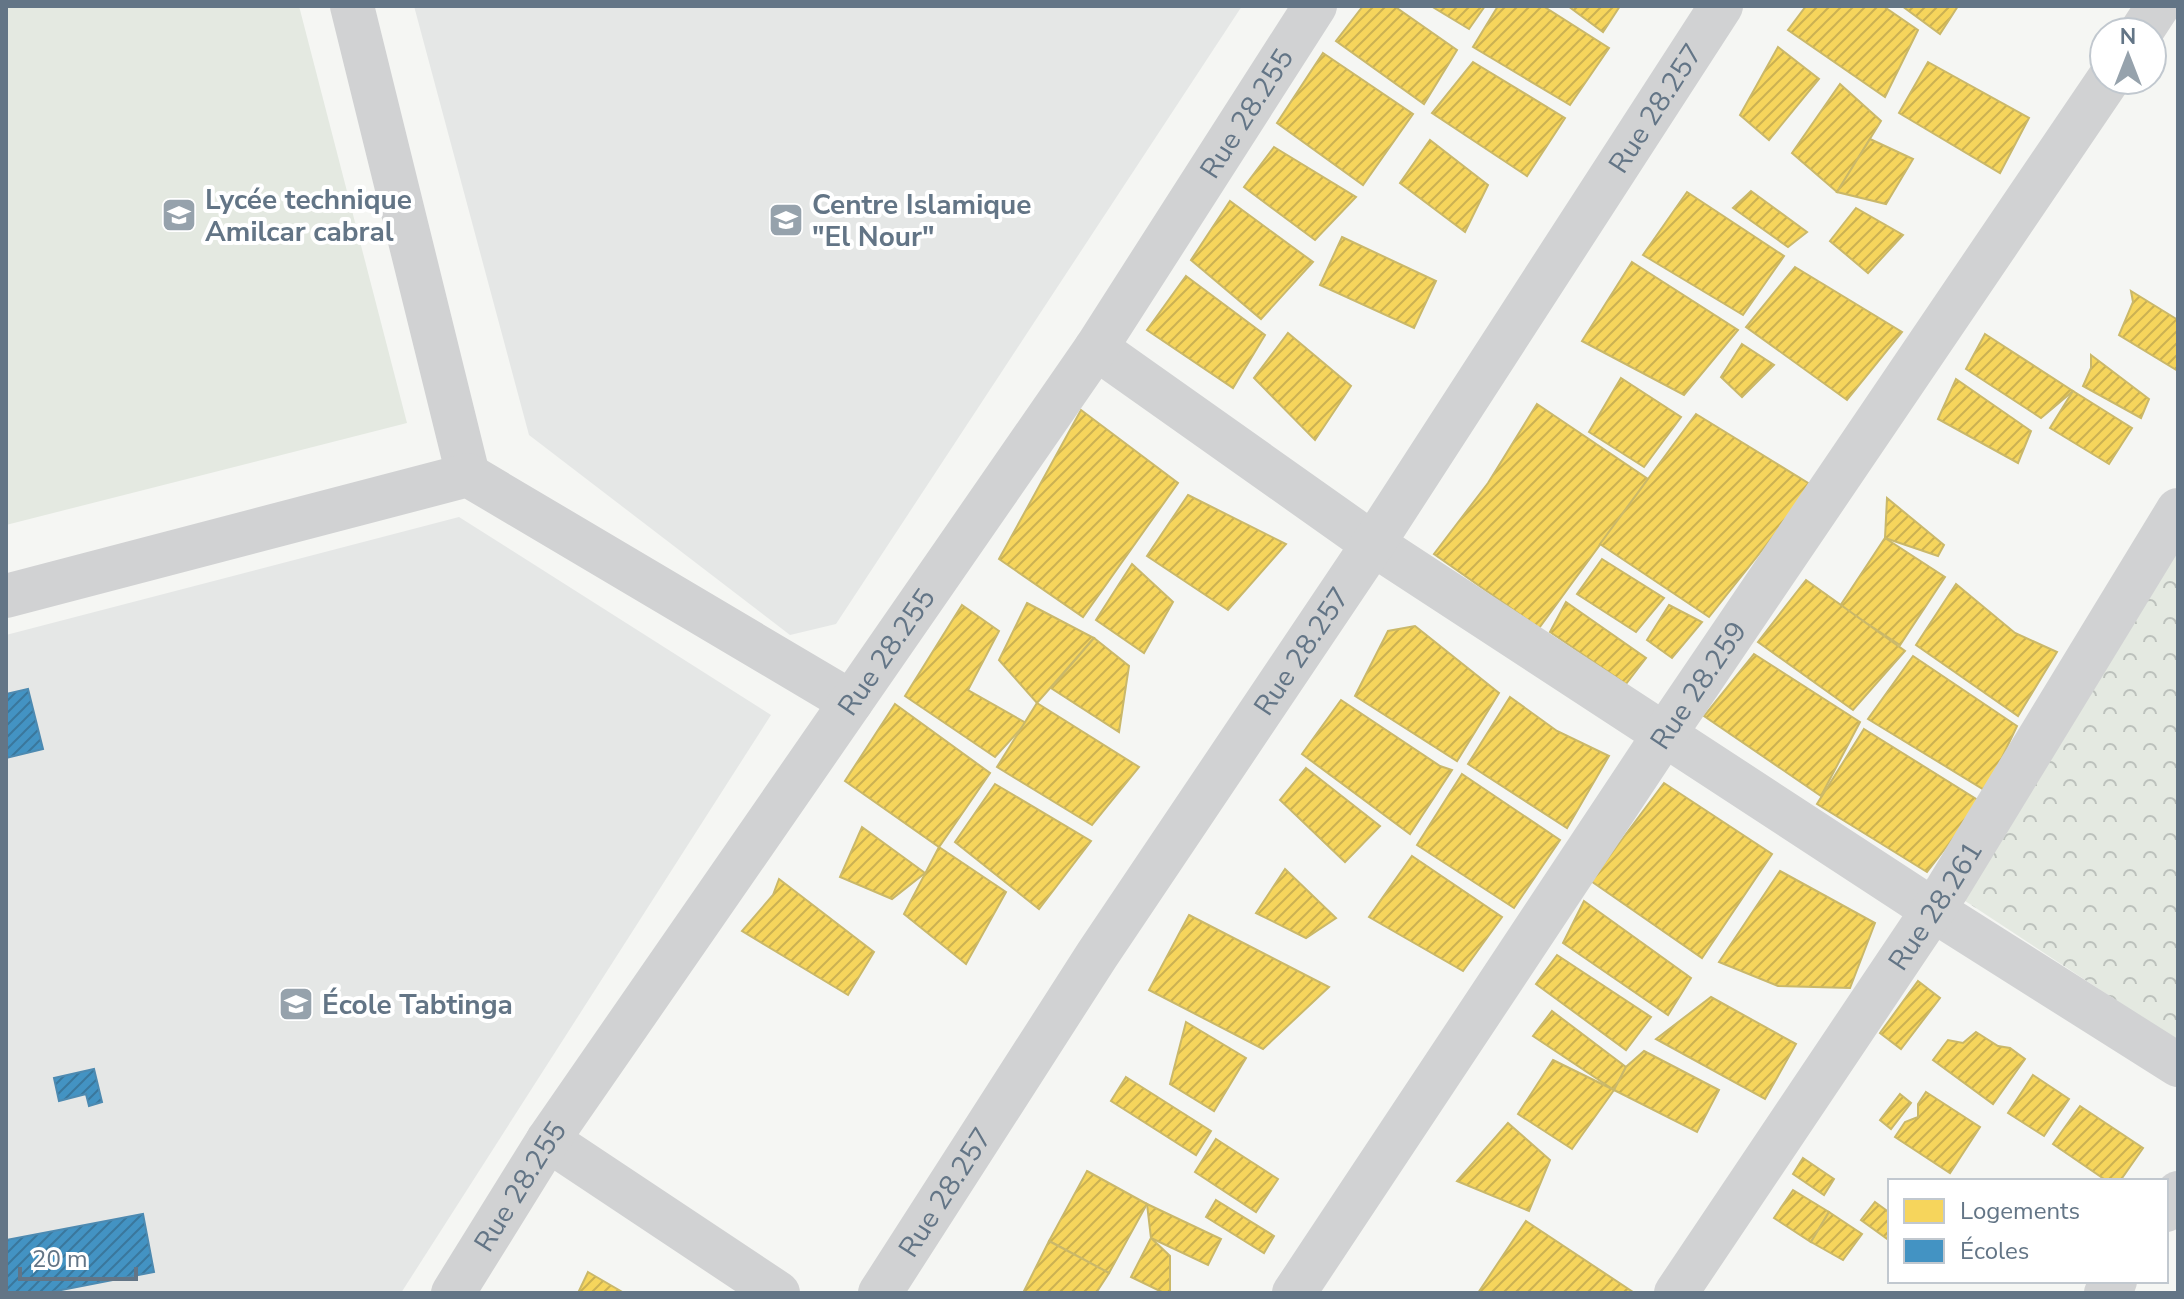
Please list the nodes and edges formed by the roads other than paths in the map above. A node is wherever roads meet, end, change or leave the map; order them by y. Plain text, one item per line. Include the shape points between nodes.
1 (352, 6) edge
2 (1315, 6) edge
3 (1721, 6) edge
4 (2097, 96) edge
5 (1096, 348) junction
6 (468, 475) junction
7 (2178, 510) edge
8 (1373, 544) junction
9 (6, 596) edge
10 (851, 702) junction
11 (1664, 735) junction
12 (1933, 910) junction
13 (2178, 1065) edge
14 (548, 1140) junction
15 (453, 1293) edge
16 (778, 1293) edge
17 (880, 1293) edge
18 (1294, 1293) edge
19 (1676, 1293) edge

1 - 6 street
2 - 5 street, Rue 28.255
3 - 8 street, Rue 28.257
4 - 11 street, Rue 28.259
5 - 8 street
5 - 10 street, Rue 28.255
6 - 9 street
6 - 10 street
7 - 12 street, Rue 28.261
8 - 11 street
8 - 17 street, Rue 28.257 via 1097,955
10 - 14 street, Rue 28.255
11 - 12 street
11 - 18 street, Rue 28.259
12 - 13 street
12 - 19 street, Rue 28.261
14 - 15 street, Rue 28.255
14 - 16 street

